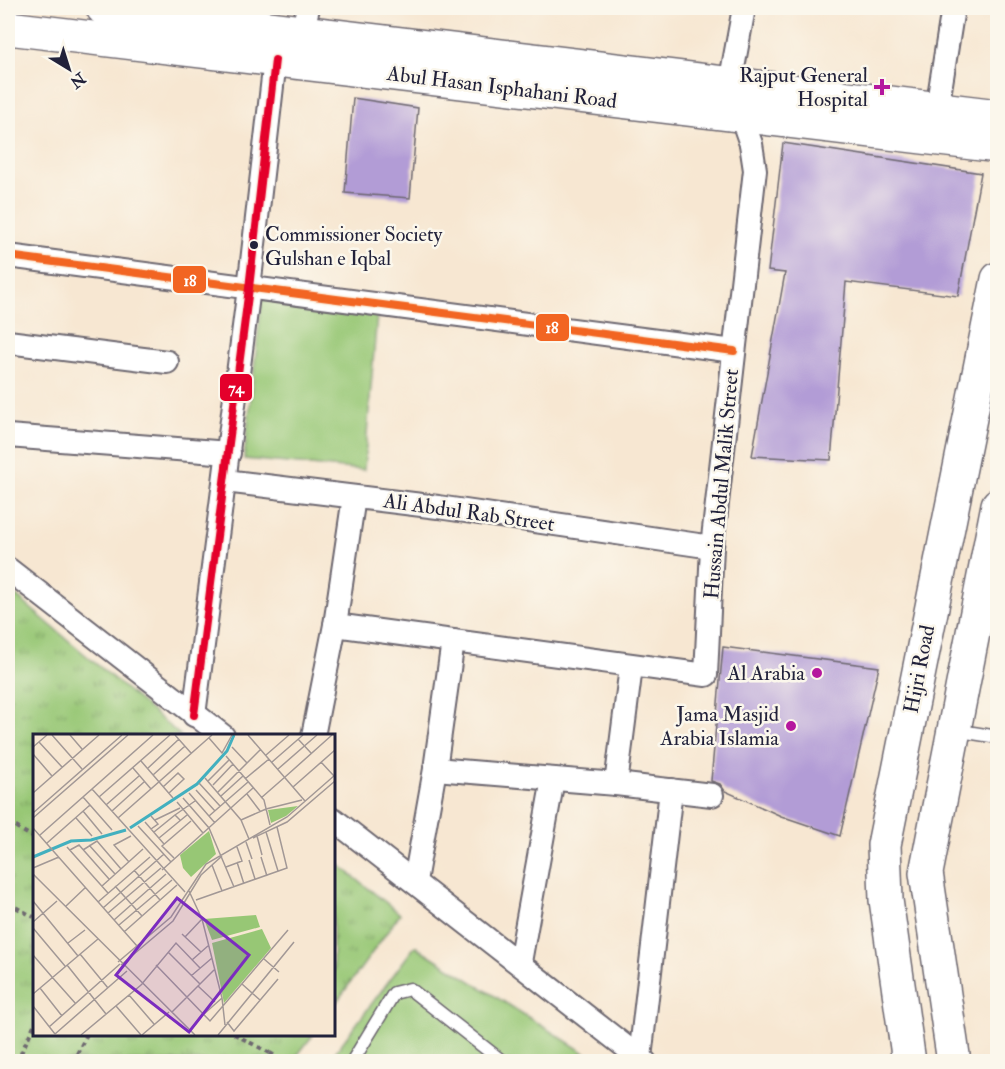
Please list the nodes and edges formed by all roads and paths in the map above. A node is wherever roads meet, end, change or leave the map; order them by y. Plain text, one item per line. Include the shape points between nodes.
1 (103, 8) edge
2 (744, 8) edge
3 (953, 8) edge
4 (305, 20) edge
5 (8, 28) edge
6 (275, 60) junction
7 (730, 84) junction
8 (684, 94) junction
9 (937, 109) junction
10 (740, 116) junction
11 (998, 116) edge
12 (998, 146) edge
13 (8, 256) edge
14 (998, 279) edge
15 (249, 288) junction
16 (8, 342) edge
17 (734, 351) junction
18 (167, 362) dead end
19 (8, 436) edge
20 (229, 453) junction
21 (225, 481) junction
22 (354, 497) junction
23 (998, 505) edge
24 (712, 547) junction
25 (8, 569) edge
26 (335, 625) junction
27 (453, 641) junction
28 (631, 667) junction
29 (194, 715) junction
30 (953, 729) junction
31 (220, 734) edge
32 (313, 734) edge
33 (998, 737) edge
34 (435, 769) junction
35 (553, 779) junction
36 (616, 783) junction
37 (670, 790) junction
38 (712, 795) dead end
39 (334, 820) edge
40 (8, 822) edge
41 (33, 837) edge
42 (415, 881) junction
43 (8, 903) edge
44 (33, 916) edge
45 (520, 962) junction
46 (33, 1027) edge
47 (86, 1036) edge
48 (236, 1036) edge
49 (270, 1053) junction
50 (643, 1060) edge
51 (17, 1062) edge
52 (73, 1062) edge
53 (264, 1062) edge
54 (285, 1062) edge
55 (352, 1062) edge
56 (502, 1062) edge
57 (909, 1062) edge
58 (954, 1062) edge

1 - 4 main road, Abul Hasan Isphahani Road
2 - 7 street
3 - 9 street
4 - 8 main road, Abul Hasan Isphahani Road
5 - 6 main road, Abul Hasan Isphahani Road
6 - 8 main road, Abul Hasan Isphahani Road
6 - 15 street
7 - 8 main road, Abul Hasan Isphahani Road
7 - 9 main road, Abul Hasan Isphahani Road
7 - 10 street, Hussain Abdul Malik Street
8 - 10 main road, Abul Hasan Isphahani Road
9 - 11 main road, Abul Hasan Isphahani Road
10 - 12 main road, Abul Hasan Isphahani Road
10 - 17 street, Hussain Abdul Malik Street via 751,144 754,170
13 - 15 street
14 - 57 main road, Hijri Road via 884,845 886,900
15 - 17 street
15 - 20 street
16 - 18 street
17 - 24 street, Hussain Abdul Malik Street
19 - 20 street
20 - 21 street
21 - 22 street, Ali Abdul Rab Street
21 - 29 street
22 - 24 street, Ali Abdul Rab Street
22 - 26 street
23 - 30 main road
24 - 28 street, Hussain Abdul Malik Street via 706,675
25 - 29 street
26 - 27 street
26 - 32 street
27 - 28 street
27 - 34 street
28 - 36 street
29 - 31 street
30 - 33 lane
30 - 58 main road via 926,873
34 - 35 street
34 - 42 street
35 - 36 street
35 - 45 street
36 - 37 street
37 - 38 street
37 - 50 street
39 - 42 street
40 - 41 path
42 - 45 street
43 - 44 path
45 - 50 street
46 - 51 path
47 - 52 path
48 - 49 path
49 - 53 path
49 - 54 path
55 - 56 lane via 394,993 405,988

